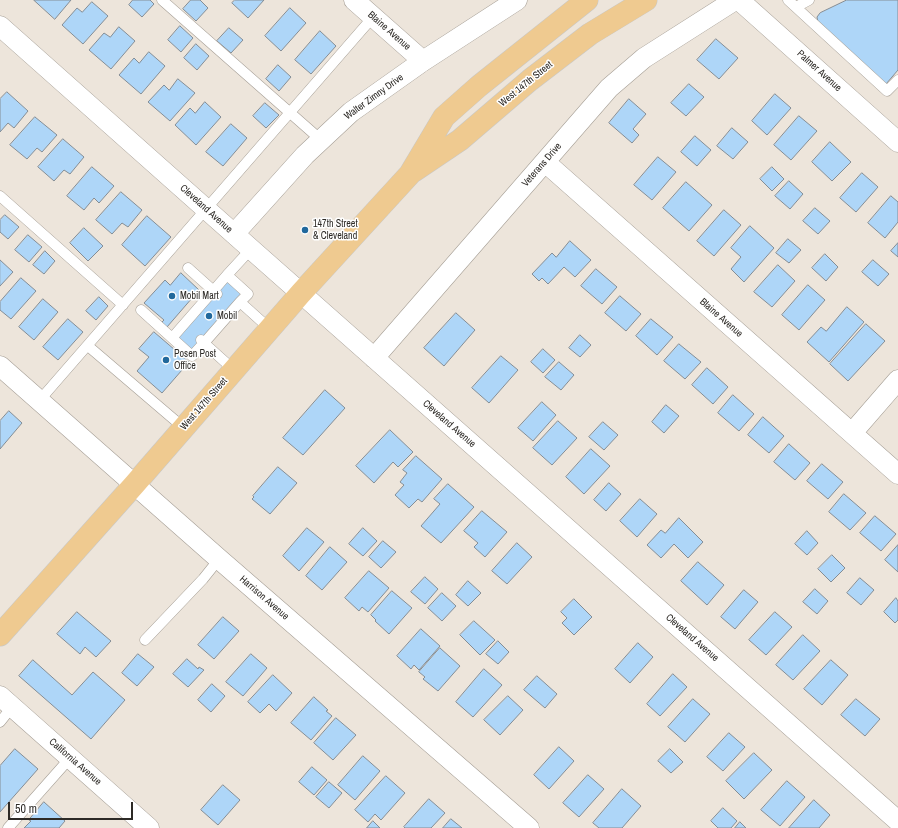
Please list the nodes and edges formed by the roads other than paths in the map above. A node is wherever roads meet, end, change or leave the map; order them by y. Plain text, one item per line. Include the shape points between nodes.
1 (162, 0) edge
2 (354, 0) edge
3 (517, 0) edge
4 (588, 0) edge
5 (646, 0) edge
6 (735, 0) edge
7 (739, 0) edge
8 (809, 0) edge
9 (792, 3) edge
10 (373, 17) junction
11 (0, 26) edge
12 (423, 61) junction
13 (898, 80) edge
14 (291, 113) junction
15 (321, 140) junction
16 (898, 142) edge
17 (544, 162) junction
18 (410, 174) junction
19 (0, 196) edge
20 (207, 210) junction
21 (234, 234) junction
22 (251, 249) junction
23 (188, 268) dead end
24 (227, 275) junction
25 (216, 292) junction
26 (301, 293) junction
27 (123, 305) junction
28 (235, 306) junction
29 (141, 310) dead end
30 (270, 329) junction
31 (172, 338) junction
32 (202, 342) junction
33 (88, 346) junction
34 (374, 358) junction
35 (0, 366) edge
36 (234, 370) junction
37 (898, 380) edge
38 (39, 401) junction
39 (184, 428) junction
40 (852, 433) junction
41 (898, 474) edge
42 (134, 485) junction
43 (219, 558) junction
44 (0, 635) edge
45 (145, 640) dead end
46 (4, 708) edge
47 (70, 758) junction
48 (898, 821) edge
49 (8, 828) edge
50 (150, 828) edge
51 (529, 828) edge

1 - 14 lane
2 - 10 street, Blaine Avenue
3 - 12 street, Walter Zimny Drive
4 - 18 main road, West 147th Street via 444,116
5 - 18 main road, West 147th Street via 590,34 530,80 460,140
6 - 17 street, Veterans Drive via 632,68 609,88
7 - 16 street, Palmer Avenue
8 - 9 lane
9 - 13 lane via 887,91
10 - 12 street, Blaine Avenue
10 - 14 lane
11 - 20 street, Cleveland Avenue
12 - 15 street, Walter Zimny Drive via 351,112
14 - 15 lane
14 - 20 lane
15 - 21 street, Walter Zimny Drive
17 - 34 street, Veterans Drive
17 - 40 street, Blaine Avenue
18 - 26 main road, West 147th Street
19 - 27 lane
20 - 21 street, Cleveland Avenue
20 - 27 lane
21 - 22 street, Cleveland Avenue
22 - 24 lane
22 - 26 street, Cleveland Avenue
23 - 25 lane
24 - 25 lane
24 - 28 lane via 248,294
25 - 31 lane
26 - 30 main road, West 147th Street
26 - 34 street, Cleveland Avenue
27 - 33 lane
28 - 30 lane
28 - 32 lane
29 - 31 lane
30 - 36 main road, West 147th Street
31 - 32 lane via 192,356
32 - 36 lane
33 - 38 lane
33 - 39 lane
34 - 48 street, Cleveland Avenue
35 - 38 street, Harrison Avenue
36 - 39 main road, West 147th Street
37 - 40 street
38 - 42 street, Harrison Avenue
39 - 42 main road, West 147th Street
40 - 41 street, Blaine Avenue
42 - 43 street, Harrison Avenue
42 - 44 main road, West 147th Street
43 - 45 lane via 203,579
43 - 51 street, Harrison Avenue
46 - 47 street, California Avenue
47 - 49 lane
47 - 50 street, California Avenue

